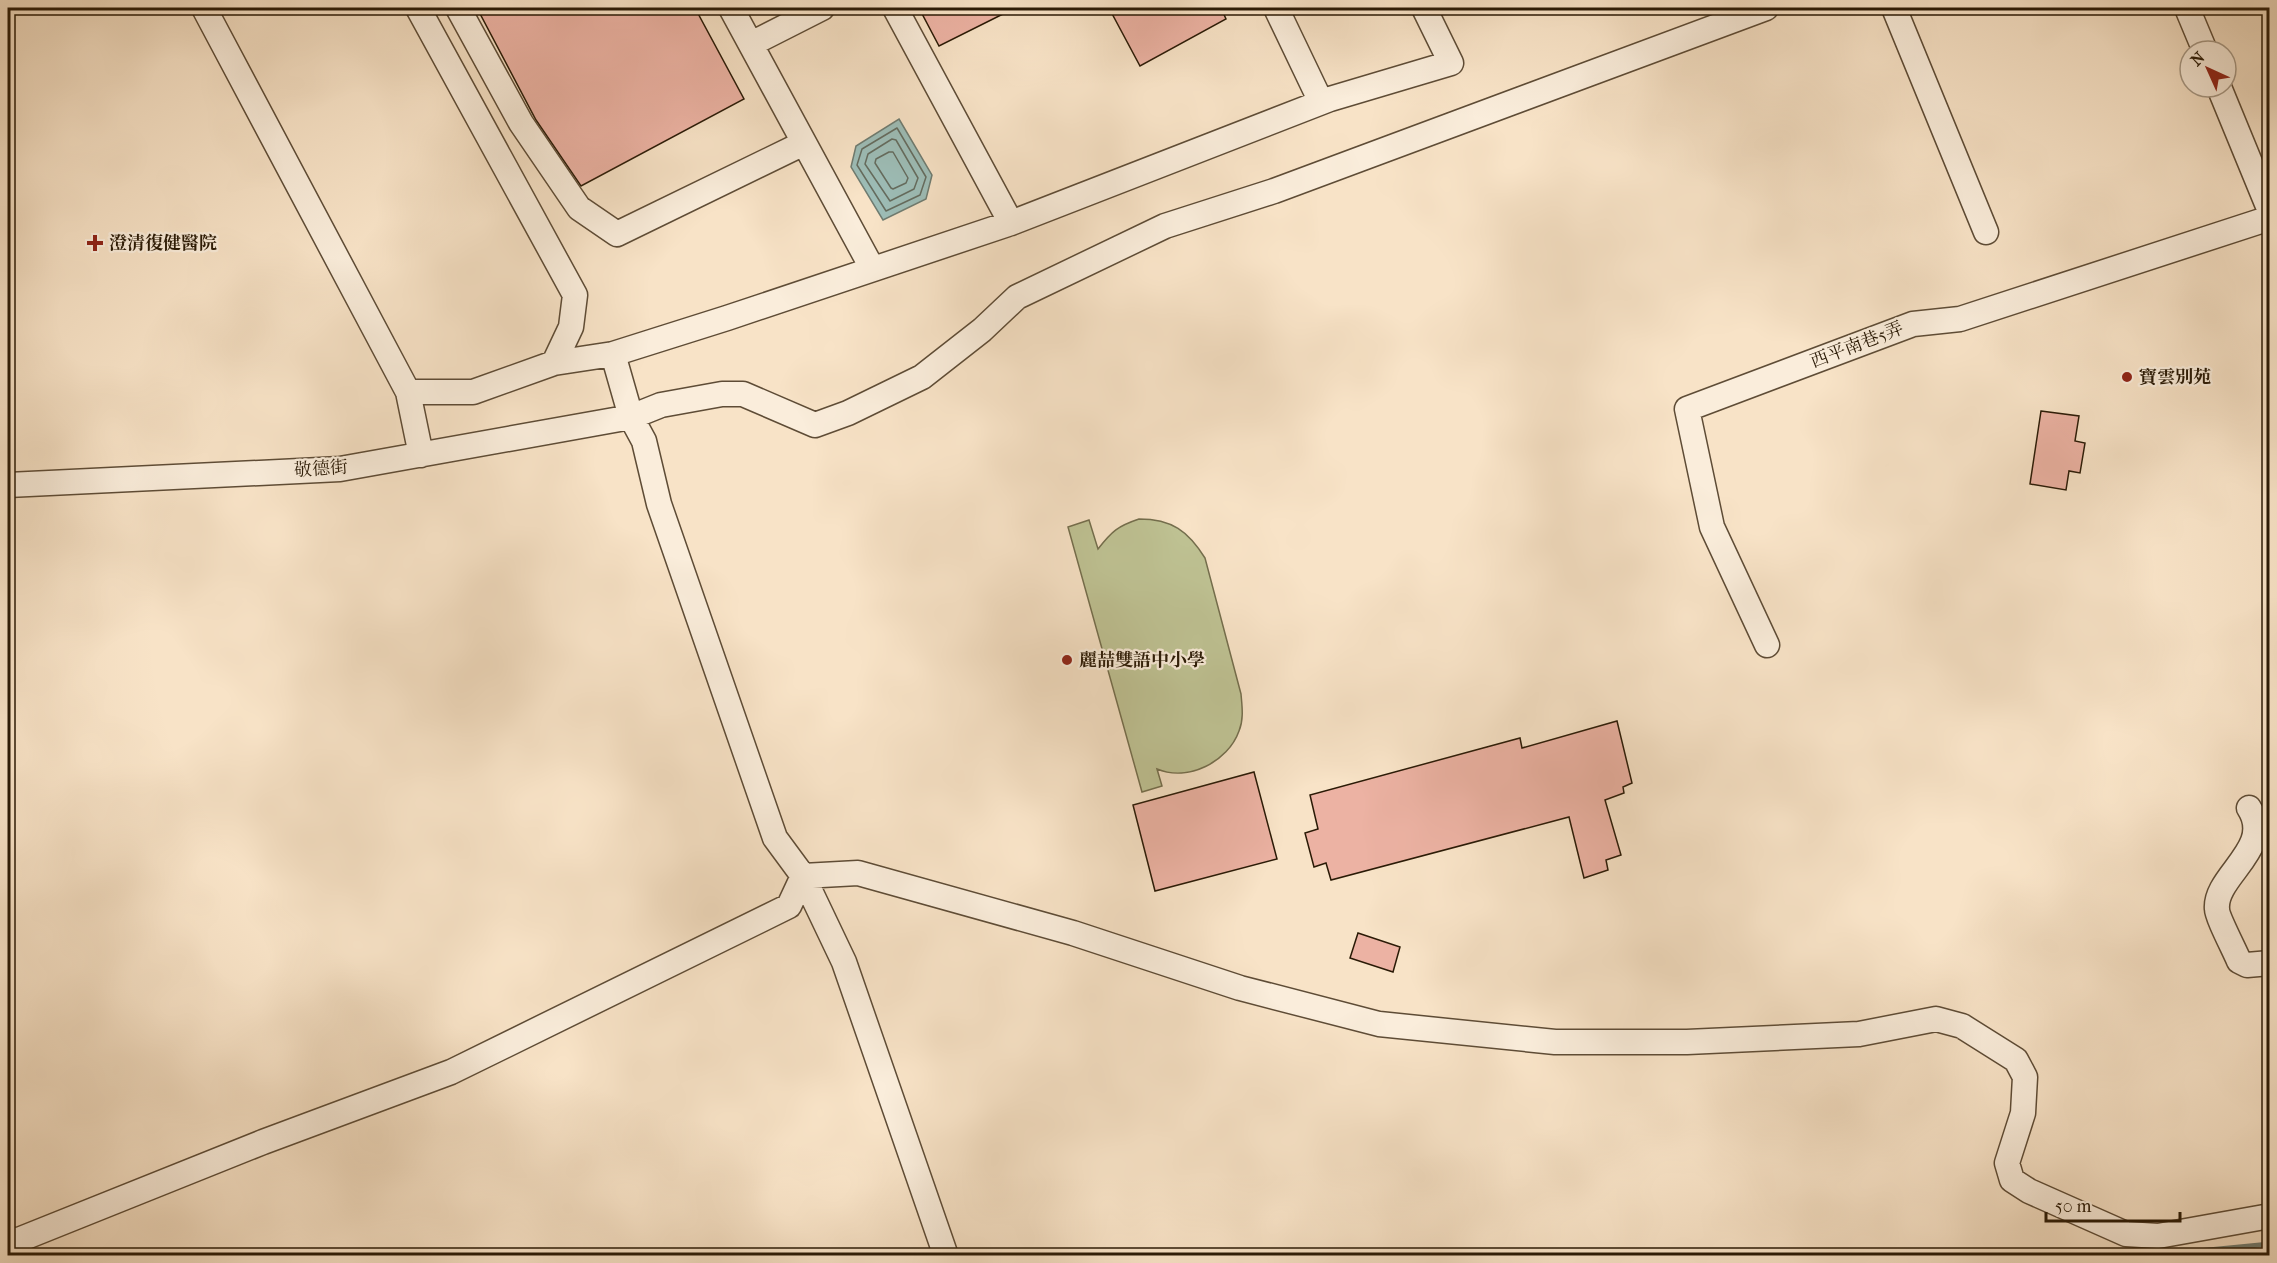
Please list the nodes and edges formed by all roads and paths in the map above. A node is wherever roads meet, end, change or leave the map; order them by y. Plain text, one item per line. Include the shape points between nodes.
1 (204, 8) edge
2 (418, 8) edge
3 (458, 8) edge
4 (731, 8) edge
5 (822, 8) edge
6 (895, 8) edge
7 (1276, 8) edge
8 (1424, 8) edge
9 (1766, 8) edge
10 (1894, 8) edge
11 (2187, 8) edge
12 (2200, 39) edge
13 (751, 44) junction
14 (2224, 99) edge
15 (1321, 102) junction
16 (804, 143) junction
17 (2270, 211) edge
18 (2270, 218) edge
19 (1011, 222) junction
20 (1986, 231) dead end
21 (872, 268) junction
22 (613, 354) junction
23 (554, 363) junction
24 (408, 392) junction
25 (631, 417) junction
26 (421, 455) junction
27 (8, 485) edge
28 (1767, 645) dead end
29 (2249, 808) dead end
30 (803, 876) junction
31 (2270, 963) edge
32 (2270, 1216) edge
33 (8, 1242) edge
34 (946, 1256) edge

1 - 24 street
2 - 23 street via 575,295 571,327
3 - 16 street via 520,123 579,208 617,234
4 - 13 street
5 - 13 street
6 - 19 street
7 - 15 street
8 - 15 street via 1451,63
9 - 25 street, 敬德街 via 1274,191 1166,226 1017,297 922,376 848,413 815,424 743,394 722,394 662,405
10 - 20 street
11 - 12 street
13 - 16 street
14 - 17 street
15 - 19 street
16 - 21 street
18 - 28 street, 西平南巷5弄 via 1960,319 1913,324 1687,409 1712,527
19 - 21 street
21 - 22 street
22 - 23 street
22 - 25 street
23 - 24 street via 473,392
24 - 26 street
25 - 26 street, 敬德街
25 - 30 street via 644,441 659,504 775,837
26 - 27 street, 敬德街 via 340,469
29 - 31 street via 2256,832 2249,852 2220,894 2217,909 2239,961 2247,965
30 - 32 street via 858,873 1073,933 1240,988 1379,1024 1555,1042 1687,1042 1859,1034 1936,1019 1962,1026 2016,1060 2025,1077 2024,1113 2007,1163 2012,1180 2030,1191 2126,1234 2158,1236
30 - 33 street via 789,906 451,1072
30 - 34 street via 844,962

